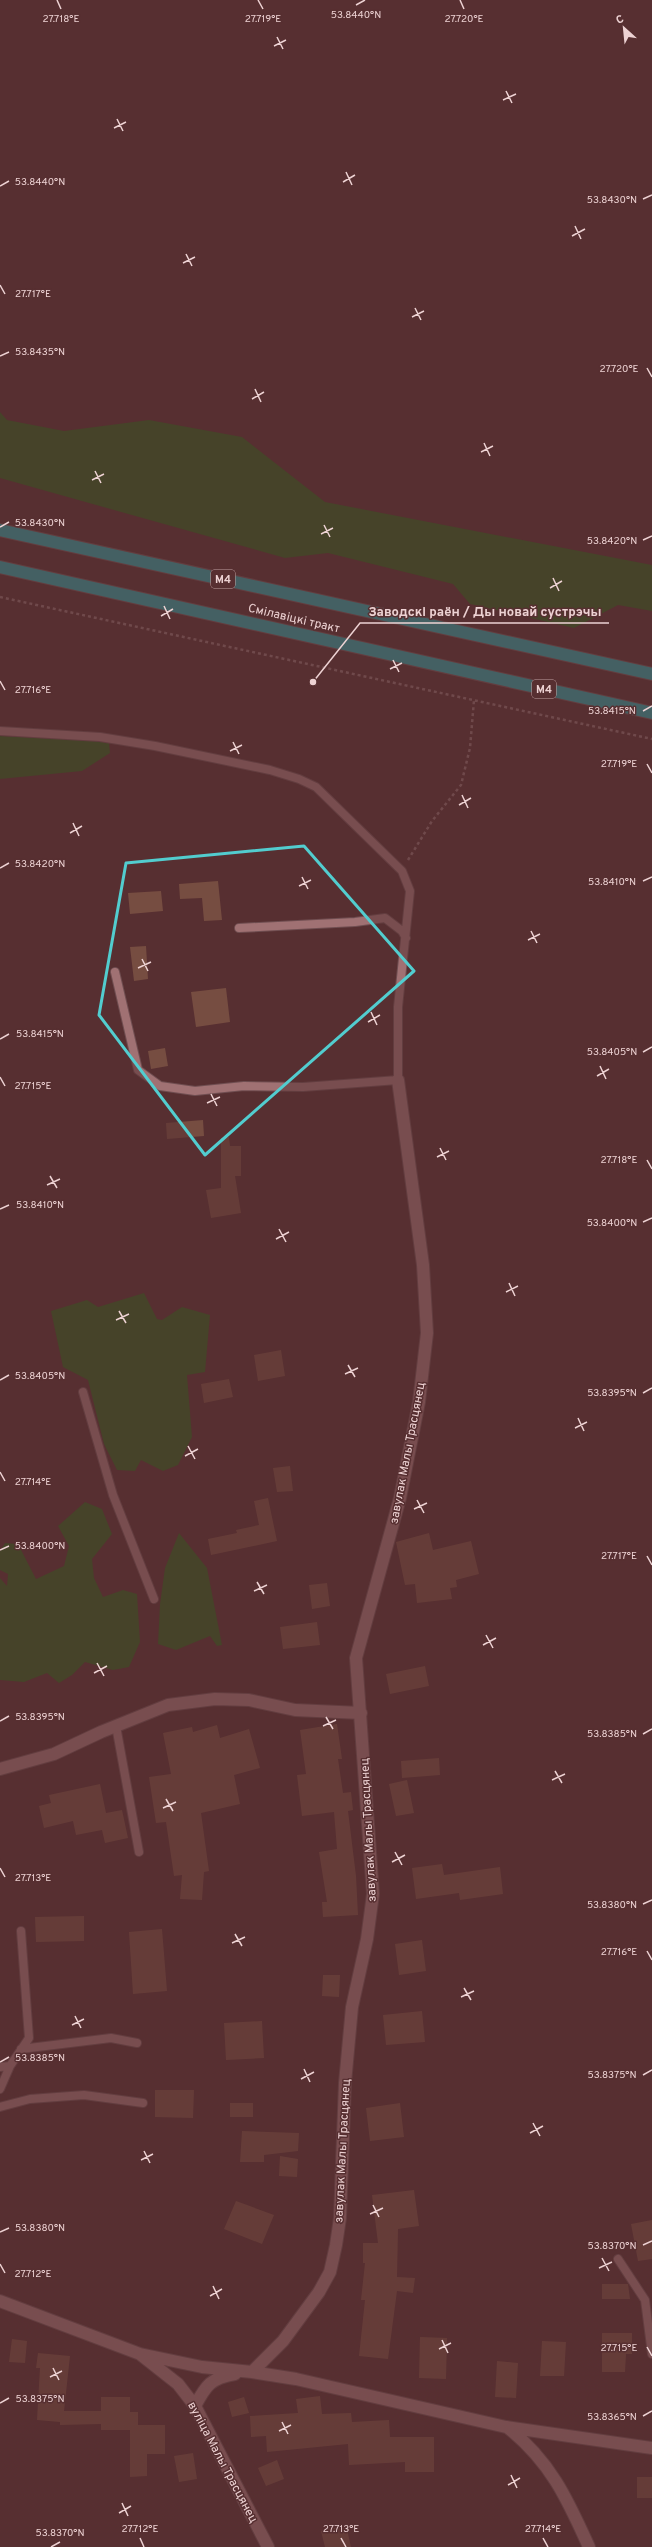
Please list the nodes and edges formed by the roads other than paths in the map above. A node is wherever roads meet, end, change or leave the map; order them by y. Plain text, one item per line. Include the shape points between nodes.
1 (0, 530) edge
2 (0, 567) edge
3 (652, 674) edge
4 (652, 713) edge
5 (0, 730) edge
6 (239, 928) dead end
7 (406, 938) junction
8 (115, 972) dead end
9 (398, 1080) junction
10 (83, 1392) dead end
11 (154, 1599) dead end
12 (361, 1713) junction
13 (116, 1726) junction
14 (0, 1769) edge
15 (139, 1852) dead end
16 (21, 1931) dead end
17 (137, 2042) dead end
18 (21, 2049) junction
19 (10, 2066) junction
20 (0, 2067) edge
21 (0, 2089) edge
22 (143, 2103) dead end
23 (0, 2107) edge
24 (618, 2259) dead end
25 (0, 2301) edge
26 (140, 2354) junction
27 (652, 2354) edge
28 (252, 2372) junction
29 (195, 2406) junction
30 (506, 2427) junction
31 (652, 2448) edge
32 (268, 2547) edge
33 (588, 2547) edge

1 - 3 highway, Смілавіцкі тракт / М4
2 - 4 highway, Смілавіцкі тракт / М4
5 - 7 lane via 100,737 270,770 316,787 402,871 410,890
6 - 7 lane via 385,918 402,931
7 - 9 lane via 398,1007
8 - 9 lane via 138,1070 160,1086 195,1091 244,1086 303,1087
9 - 12 street, завулак Малы Трасцянец via 423,1265 427,1333 419,1402 400,1498 356,1658
10 - 11 lane via 113,1495
12 - 13 street via 295,1710 249,1700 215,1699 168,1705
12 - 28 street, завулак Малы Трасцянец via 373,1894 367,1939 352,2007 336,2245 330,2272 319,2292 283,2341
13 - 14 street via 54,1754
13 - 15 lane
16 - 18 lane via 29,2038
17 - 18 lane via 111,2038
18 - 19 lane
19 - 20 lane
19 - 21 lane
22 - 23 lane via 84,2095 30,2100
24 - 27 lane via 645,2300
25 - 26 street, вуліца Малы Трасцянец
26 - 28 street via 202,2367
26 - 29 street, вуліца Малы Трасцянец via 178,2384
28 - 29 street via 219,2377 205,2387
28 - 30 street
29 - 32 street, вуліца Малы Трасцянец
30 - 31 street
30 - 33 street via 529,2445 544,2463 570,2507

